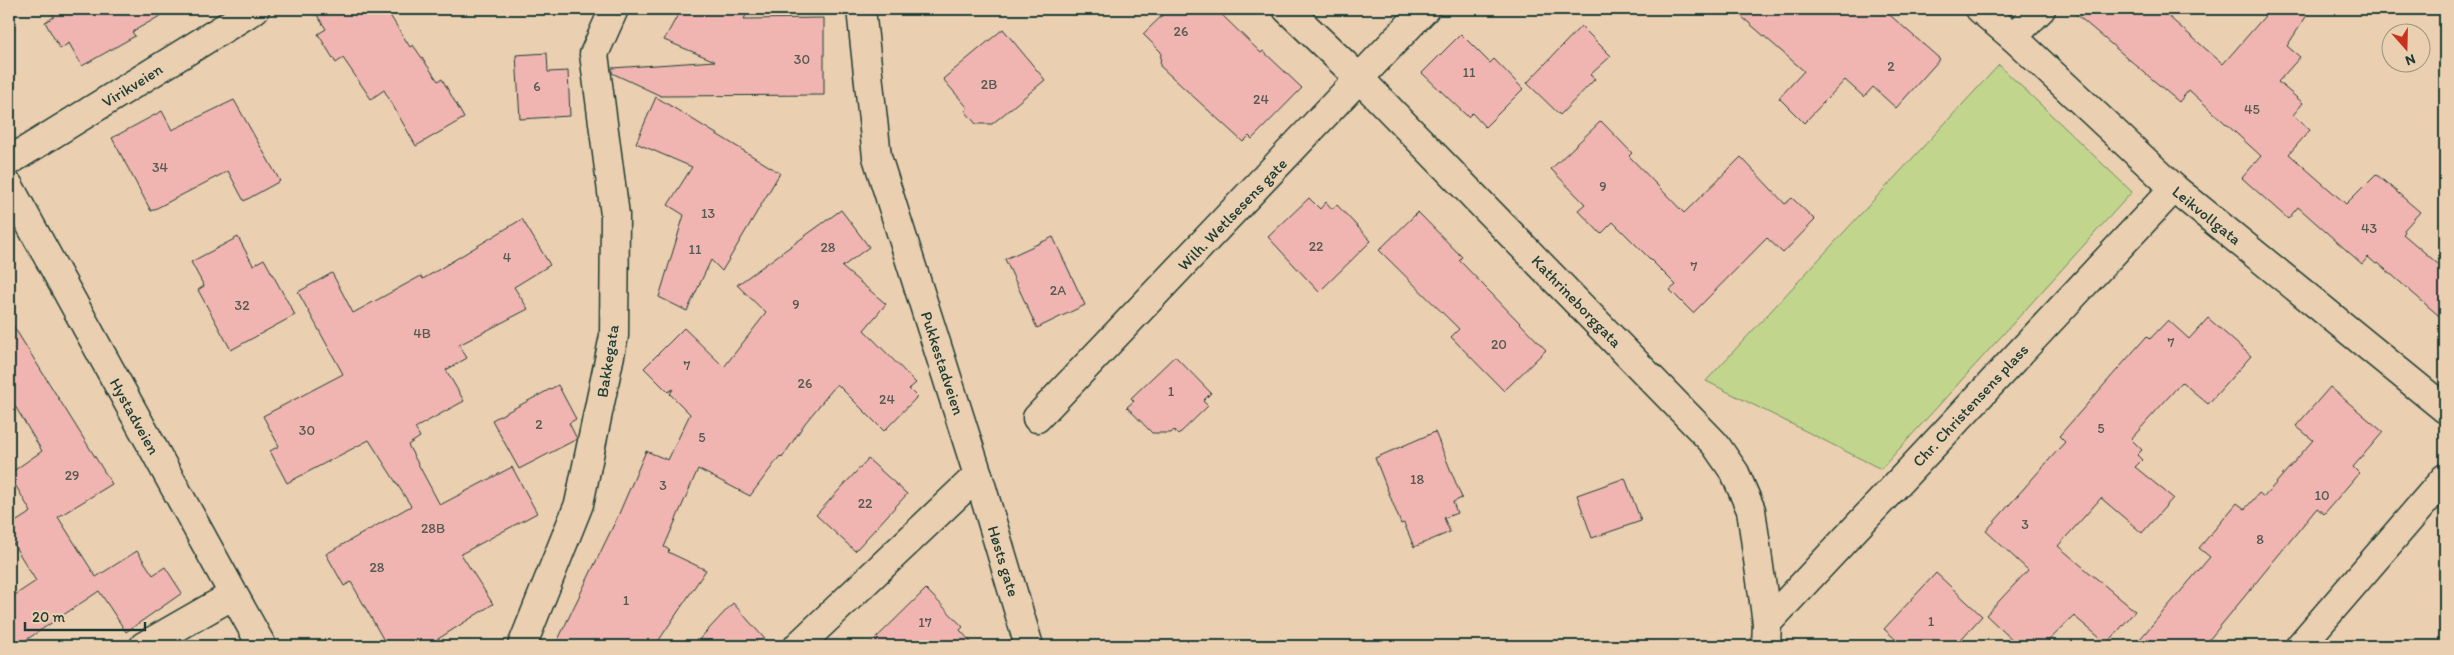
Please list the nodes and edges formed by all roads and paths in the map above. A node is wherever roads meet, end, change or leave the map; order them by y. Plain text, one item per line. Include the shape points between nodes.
1 (255, 9) edge
2 (614, 9) edge
3 (861, 9) edge
4 (1287, 9) edge
5 (1425, 9) edge
6 (1980, 9) edge
7 (2040, 9) edge
8 (2013, 37) junction
9 (1360, 79) junction
10 (9, 160) edge
11 (9, 186) edge
12 (2174, 188) junction
13 (2445, 409) edge
14 (1037, 418) dead end
15 (978, 475) junction
16 (2445, 478) edge
17 (233, 595) junction
18 (1766, 634) edge
19 (144, 646) edge
20 (262, 646) edge
21 (522, 646) edge
22 (798, 646) edge
23 (1029, 646) edge
24 (2300, 646) edge

1 - 10 street, Virikveien
2 - 21 street, Bakkegata via 594,54 614,215 614,336 579,504
3 - 15 street, Pukkestadveien via 877,157
4 - 9 street, Kathrineborggata
5 - 9 street, Wilh. Wetlsesens gate
6 - 8 street, Leikvollgata
7 - 8 street
8 - 12 street, Leikvollgata
9 - 14 street, Wilh. Wetlsesens gate
9 - 18 street, Kathrineborggata via 1715,444 1735,473 1751,510
11 - 17 street, Hystadveien
12 - 13 street, Leikvollgata
12 - 18 street, Chr. Christensens plass
15 - 22 street
15 - 23 street, Høsts gate
16 - 24 street
17 - 19 street
17 - 20 street, Hystadveien

